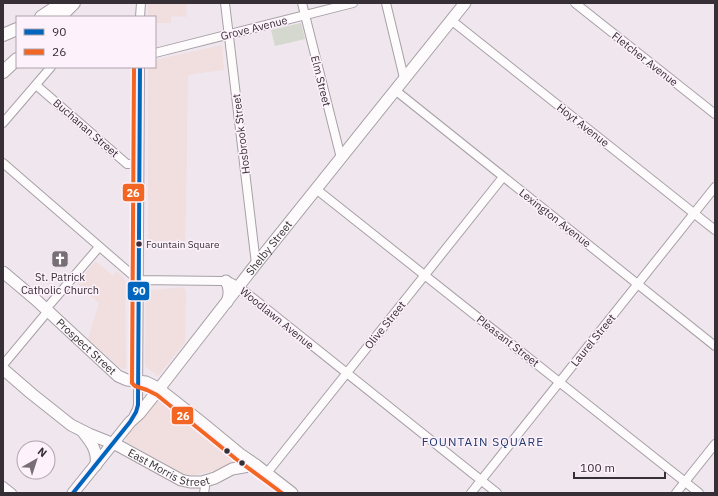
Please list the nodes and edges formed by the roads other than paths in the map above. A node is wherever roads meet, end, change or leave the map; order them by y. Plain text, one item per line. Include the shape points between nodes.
1 (62, 3) edge
2 (74, 3) edge
3 (141, 3) edge
4 (225, 3) edge
5 (302, 3) edge
6 (353, 3) edge
7 (386, 3) edge
8 (465, 3) edge
9 (575, 3) edge
10 (305, 15) junction
11 (42, 16) edge
12 (61, 16) edge
13 (140, 16) edge
14 (451, 20) junction
15 (16, 29) edge
16 (229, 34) junction
17 (3, 35) edge
18 (156, 53) edge
19 (16, 60) edge
20 (50, 68) edge
21 (140, 68) edge
22 (3, 72) edge
23 (404, 78) junction
24 (36, 85) junction
25 (394, 90) junction
26 (715, 114) edge
27 (3, 123) edge
28 (341, 158) junction
29 (3, 163) edge
30 (139, 164) junction
31 (503, 177) junction
32 (715, 187) edge
33 (316, 189) junction
34 (694, 214) junction
35 (715, 230) edge
36 (99, 247) junction
37 (256, 264) junction
38 (3, 272) edge
39 (425, 275) junction
40 (139, 280) junction
41 (226, 281) junction
42 (638, 284) junction
43 (239, 287) junction
44 (227, 303) junction
45 (47, 310) junction
46 (715, 346) edge
47 (3, 365) edge
48 (3, 369) edge
49 (346, 373) junction
50 (138, 381) junction
51 (559, 382) junction
52 (159, 389) junction
53 (130, 422) junction
54 (83, 431) junction
55 (113, 443) junction
56 (715, 444) edge
57 (96, 465) junction
58 (256, 465) junction
59 (267, 473) junction
60 (481, 480) junction
61 (204, 481) junction
62 (685, 482) junction
63 (3, 486) edge
64 (12, 493) edge
65 (73, 493) edge
66 (204, 493) edge
67 (292, 493) edge
68 (471, 493) edge
69 (497, 493) edge
70 (676, 493) edge
71 (699, 493) edge

1 - 11 highway
2 - 12 highway
3 - 13 street
4 - 16 street, Hosbrook Street
5 - 10 street, Elm Street
6 - 10 street, Grove Avenue
7 - 23 street
8 - 14 main road, Shelby Street
9 - 26 street, Fletcher Avenue
10 - 16 street, Grove Avenue
10 - 28 street, Elm Street
14 - 23 main road, Shelby Street
14 - 34 street, Hoyt Avenue
15 - 17 highway
16 - 18 street, Grove Avenue
16 - 37 street, Hosbrook Street
19 - 22 highway
20 - 24 street
21 - 30 street
23 - 25 main road, Shelby Street
24 - 27 street
24 - 30 street, Buchanan Street via 127,164
25 - 28 main road, Shelby Street
25 - 31 street, Lexington Avenue
28 - 33 main road, Shelby Street
29 - 36 street
30 - 40 street
31 - 39 street, Olive Street
31 - 42 street, Lexington Avenue
32 - 34 street, Laurel Street
33 - 37 main road, Shelby Street
33 - 39 street, Pleasant Street
34 - 35 street, Hoyt Avenue
34 - 42 street, Laurel Street
36 - 40 street
36 - 45 street
37 - 43 main road, Shelby Street
38 - 45 main road, Prospect Street
39 - 49 street, Olive Street
39 - 51 street, Pleasant Street
40 - 41 street, Woodlawn Avenue
40 - 50 street
41 - 43 street, Woodlawn Avenue
41 - 44 main road via 230,293
42 - 46 street, Lexington Avenue
42 - 51 street, Laurel Street
43 - 44 main road, Shelby Street
43 - 49 street, Woodlawn Avenue
44 - 52 main road, Shelby Street
45 - 47 street
45 - 50 main road, Prospect Street via 118,376
48 - 54 main road, East Morris Street via 60,417
49 - 59 street, Olive Street
49 - 60 street, Woodlawn Avenue
50 - 52 main road, Prospect Street via 149,383
50 - 53 street via 138,405
51 - 60 street, Laurel Street
51 - 62 street, Pleasant Street
52 - 53 main road, Shelby Street
52 - 58 main road, Prospect Street
53 - 55 main road, Shelby Street
54 - 55 main road, East Morris Street
54 - 57 main road, East Morris Street via 94,446
55 - 57 main road, Shelby Street
55 - 61 main road, East Morris Street via 181,480
56 - 62 street
57 - 65 main road, Shelby Street
58 - 59 main road, Prospect Street
58 - 61 main road, East Morris Street via 235,468
59 - 67 main road, Prospect Street
60 - 68 street, Laurel Street
60 - 69 street, Woodlawn Avenue
61 - 66 street
62 - 70 street
62 - 71 street, Pleasant Street
63 - 64 street

